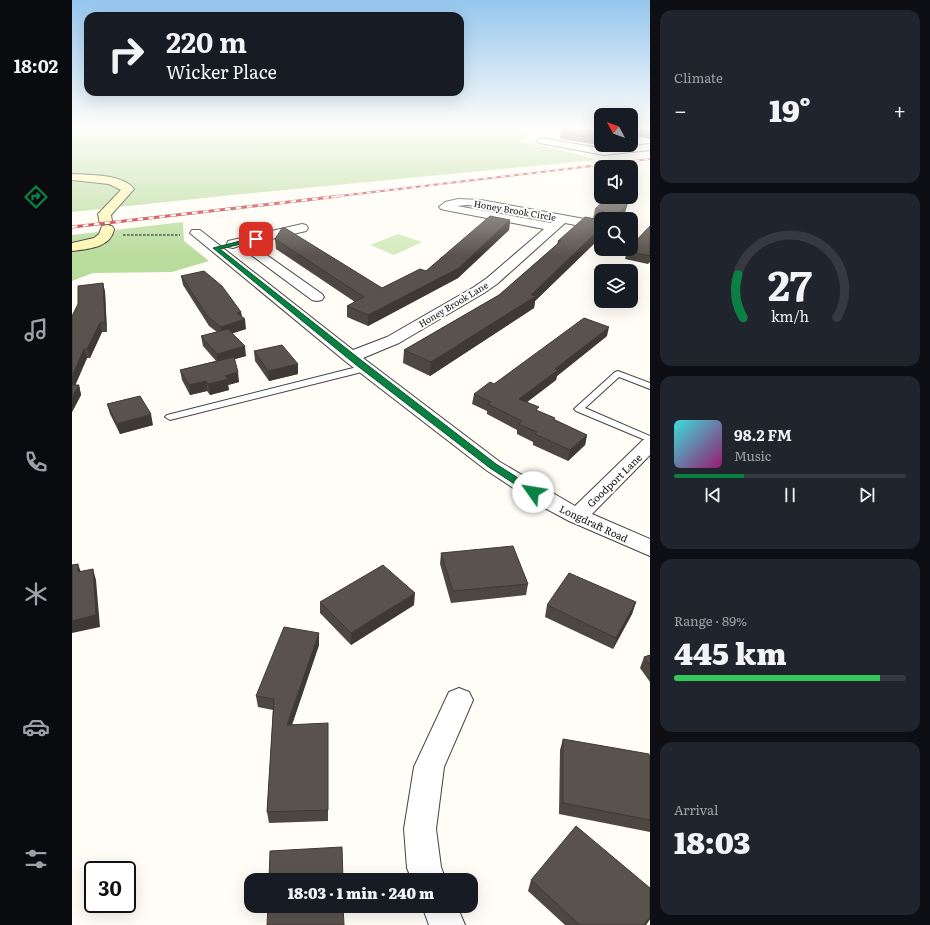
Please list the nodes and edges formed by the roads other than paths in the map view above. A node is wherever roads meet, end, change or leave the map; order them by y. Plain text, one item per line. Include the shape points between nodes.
1 (72, 177) edge
2 (558, 223) junction
3 (594, 226) edge
4 (302, 228) dead end
5 (196, 233) road end
6 (241, 242) junction
7 (72, 247) edge
8 (216, 248) junction
9 (317, 297) dead end
10 (351, 356) junction
11 (365, 368) junction
12 (650, 386) edge
13 (170, 417) dead end
14 (650, 439) edge
15 (650, 444) edge
16 (577, 516) junction
17 (650, 548) edge
18 (459, 700) dead end
19 (426, 873) edge
20 (442, 913) edge
21 (447, 925) edge

1 - 7 street via 113,181 125,185 128,189 104,214 106,228 93,243
2 - 2 street, Honey Brook Circle via 481,203 450,203 445,207
2 - 3 street, Honey Brook Circle
2 - 10 street, Honey Brook Lane via 479,290 393,340
4 - 6 street
5 - 8 street, Longdraft Road
6 - 8 street
6 - 9 street
8 - 10 street, Longdraft Road
10 - 11 street, Longdraft Road
11 - 13 lane
11 - 16 street, Longdraft Road via 493,466
12 - 14 lane via 618,374 579,409
15 - 16 street, Goodport Lane
16 - 17 street, Longdraft Road
18 - 19 street via 429,767 420,829
20 - 21 street

